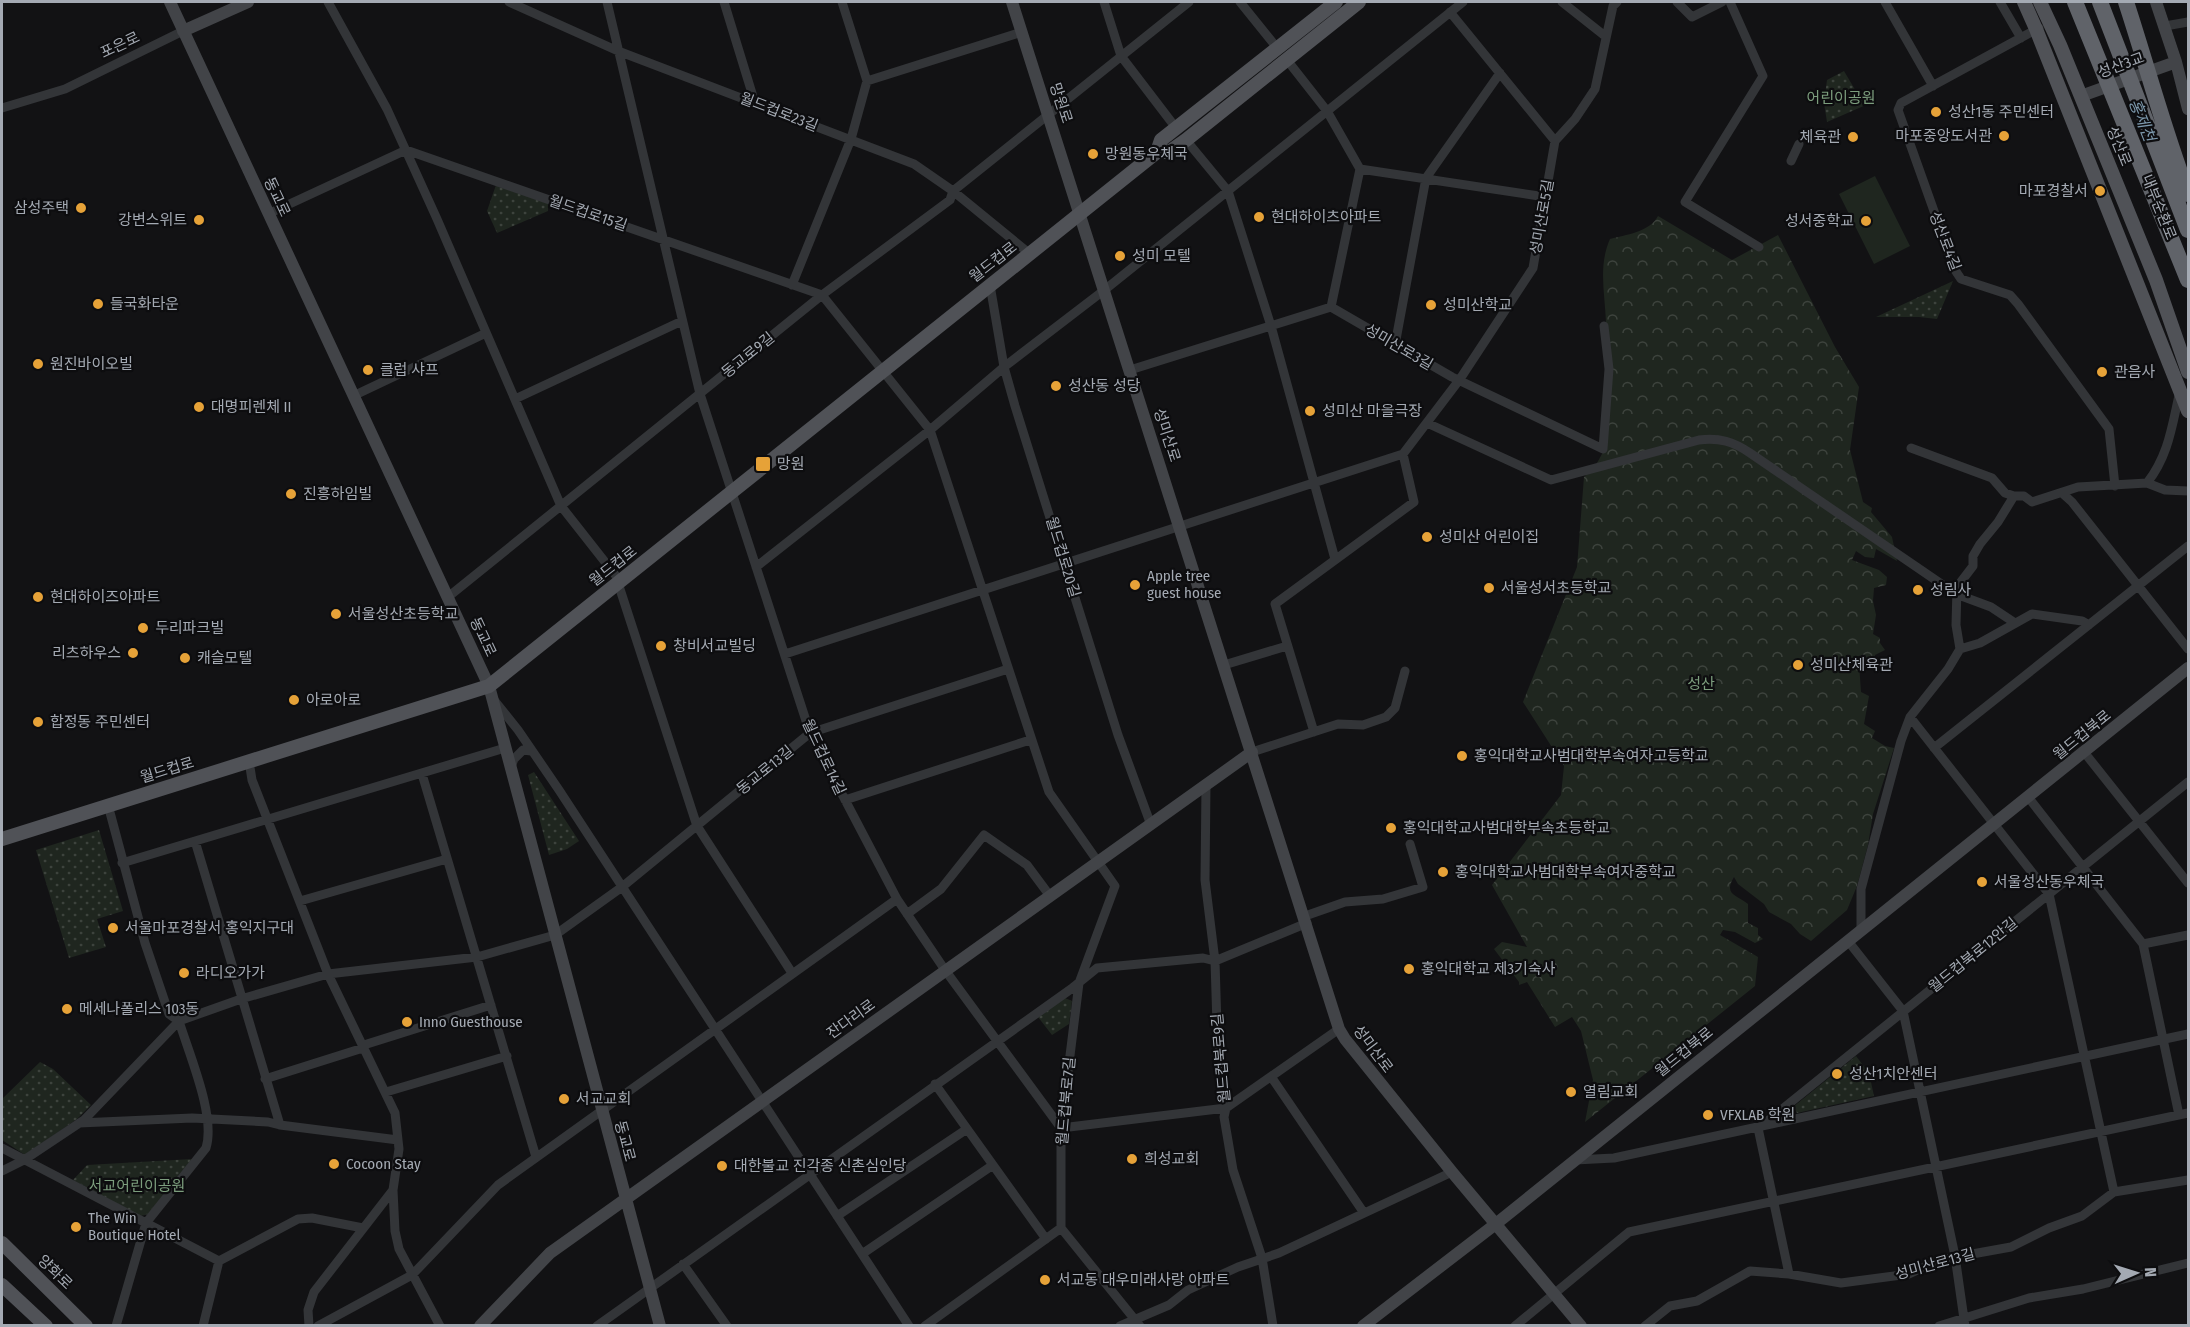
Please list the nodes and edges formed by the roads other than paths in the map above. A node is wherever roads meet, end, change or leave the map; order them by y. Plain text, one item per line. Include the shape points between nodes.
1 (170, 2) edge
2 (248, 2) edge
3 (327, 2) edge
4 (509, 2) edge
5 (607, 2) edge
6 (724, 2) edge
7 (842, 2) edge
8 (1012, 2) edge
9 (1104, 2) edge
10 (1189, 2) edge
11 (1240, 2) edge
12 (1336, 2) edge
13 (1359, 2) edge
14 (1463, 2) edge
15 (1562, 2) edge
16 (1617, 2) edge
17 (1677, 2) edge
18 (1722, 2) edge
19 (1730, 2) edge
20 (1885, 2) edge
21 (2000, 2) edge
22 (2024, 2) edge
23 (2040, 2) edge
24 (2075, 2) edge
25 (2100, 2) edge
26 (2126, 2) edge
27 (2156, 2) edge
28 (1450, 12) junction
29 (2050, 22) junction
30 (2188, 22) edge
31 (2165, 26) junction
32 (2036, 29) junction
33 (183, 32) junction
34 (1022, 32) junction
35 (1605, 36) junction
36 (2020, 38) junction
37 (618, 51) junction
38 (1282, 55) junction
39 (1121, 56) junction
40 (2176, 62) junction
41 (1500, 73) junction
42 (867, 81) junction
43 (1933, 86) junction
44 (2081, 96) junction
45 (755, 103) junction
46 (2, 108) edge
47 (2188, 109) edge
48 (1327, 111) junction
49 (1049, 115) junction
50 (1176, 128) junction
51 (851, 140) junction
52 (1186, 140) junction
53 (1555, 141) junction
54 (1799, 144) dead end
55 (406, 150) junction
56 (1157, 153) junction
57 (1791, 161) dead end
58 (1360, 169) junction
59 (1426, 178) junction
60 (953, 191) junction
61 (1228, 191) junction
62 (2188, 194) edge
63 (1546, 197) junction
64 (268, 214) junction
65 (1080, 214) junction
66 (2188, 230) edge
67 (663, 239) junction
68 (1759, 247) dead end
69 (1030, 254) junction
70 (2188, 280) edge
71 (792, 285) junction
72 (990, 285) junction
73 (1104, 290) junction
74 (822, 295) junction
75 (1331, 307) junction
76 (682, 321) junction
77 (1271, 326) junction
78 (1604, 326) dead end
79 (486, 333) junction
80 (1395, 345) junction
81 (1004, 367) junction
82 (883, 370) junction
83 (1130, 370) junction
84 (2188, 372) edge
85 (1460, 380) junction
86 (2180, 391) junction
87 (700, 394) junction
88 (353, 396) junction
89 (515, 399) junction
90 (2188, 411) edge
91 (1427, 423) junction
92 (930, 430) junction
93 (1911, 448) dead end
94 (1403, 454) junction
95 (1314, 482) junction
96 (2147, 483) junction
97 (2115, 486) junction
98 (732, 491) junction
99 (2188, 491) edge
100 (2062, 493) junction
101 (2014, 496) junction
102 (561, 506) junction
103 (1180, 525) junction
104 (2188, 546) edge
105 (1335, 559) junction
106 (1065, 563) junction
107 (756, 567) junction
108 (619, 582) junction
109 (2139, 586) junction
110 (982, 590) junction
111 (1956, 594) junction
112 (448, 597) junction
113 (2015, 623) junction
114 (2089, 625) junction
115 (1287, 646) junction
116 (1960, 649) junction
117 (2188, 649) edge
118 (785, 654) junction
119 (1224, 665) junction
120 (2188, 668) edge
121 (1008, 669) junction
122 (1404, 671) dead end
123 (491, 693) junction
124 (1910, 717) junction
125 (1314, 732) junction
126 (810, 733) junction
127 (1030, 740) junction
128 (506, 748) junction
129 (1934, 748) junction
130 (531, 751) junction
131 (1252, 752) junction
132 (2084, 752) junction
133 (249, 761) junction
134 (511, 767) junction
135 (422, 774) junction
136 (2188, 782) edge
137 (1206, 785) junction
138 (2028, 797) junction
139 (845, 800) junction
140 (108, 805) junction
141 (267, 819) junction
142 (2139, 822) junction
143 (1994, 824) junction
144 (1151, 825) junction
145 (697, 826) junction
146 (2, 839) edge
147 (195, 841) junction
148 (1410, 844) dead end
149 (447, 859) junction
150 (1098, 862) junction
151 (122, 863) junction
152 (2083, 868) junction
153 (2188, 883) edge
154 (622, 887) junction
155 (2049, 894) junction
156 (1050, 896) junction
157 (897, 899) junction
158 (300, 901) junction
159 (907, 914) junction
160 (1306, 920) junction
161 (1861, 931) junction
162 (555, 935) junction
163 (2188, 935) edge
164 (1848, 941) junction
165 (2143, 944) junction
166 (477, 957) junction
167 (1215, 961) junction
168 (945, 970) junction
169 (792, 973) junction
170 (328, 974) junction
171 (1079, 983) junction
172 (242, 999) junction
173 (491, 1005) junction
174 (1903, 1011) junction
175 (179, 1022) junction
176 (714, 1029) junction
177 (1339, 1029) junction
178 (2188, 1034) edge
179 (2163, 1039) junction
180 (998, 1040) junction
181 (363, 1048) junction
182 (507, 1056) junction
183 (2085, 1057) junction
184 (1272, 1078) junction
185 (265, 1079) junction
186 (935, 1084) junction
187 (386, 1092) junction
188 (1921, 1092) junction
189 (763, 1102) junction
190 (1226, 1108) junction
191 (601, 1110) junction
192 (2184, 1114) edge
193 (208, 1119) junction
194 (79, 1123) junction
195 (280, 1125) junction
196 (1060, 1128) junction
197 (1758, 1128) junction
198 (967, 1129) junction
199 (2101, 1131) junction
200 (398, 1140) junction
201 (2, 1148) edge
202 (536, 1157) junction
203 (24, 1160) junction
204 (1573, 1160) junction
205 (993, 1166) junction
206 (1937, 1167) junction
207 (2, 1171) edge
208 (810, 1172) junction
209 (1452, 1172) junction
210 (2188, 1180) edge
211 (393, 1190) junction
212 (2114, 1192) junction
213 (626, 1199) junction
214 (1774, 1202) junction
215 (1364, 1213) junction
216 (837, 1216) junction
217 (146, 1223) junction
218 (1497, 1223) junction
219 (363, 1228) junction
220 (1061, 1228) junction
221 (1046, 1239) junction
222 (2, 1243) edge
223 (862, 1254) junction
224 (1955, 1256) junction
225 (1262, 1258) junction
226 (219, 1261) junction
227 (2188, 1263) edge
228 (683, 1264) junction
229 (1789, 1274) junction
230 (412, 1275) junction
231 (2, 1285) edge
232 (649, 1287) junction
233 (1554, 1293) junction
234 (1964, 1322) edge
235 (1138, 1323) edge
236 (46, 1326) edge
237 (87, 1326) edge
238 (116, 1326) edge
239 (203, 1326) edge
240 (309, 1326) edge
241 (318, 1326) edge
242 (440, 1326) edge
243 (480, 1326) edge
244 (597, 1326) edge
245 (660, 1326) edge
246 (727, 1326) edge
247 (909, 1326) edge
248 (925, 1326) edge
249 (1120, 1326) edge
250 (1273, 1326) edge
251 (1364, 1326) edge
252 (1515, 1326) edge
253 (1581, 1326) edge
254 (1645, 1326) edge
255 (1939, 1326) edge

1 - 33 street, 동교로
2 - 33 street, 포은로
3 - 55 street
4 - 37 street, 월드컵로23길
5 - 37 street, 월드컵로14길
6 - 45 street
7 - 42 street
8 - 34 street, 망원로
9 - 39 street
10 - 39 street, 동교로9길
11 - 38 street
12 - 38 main road, 월드컵로
13 - 38 main road, 월드컵로
14 - 28 street
15 - 35 street
16 - 35 street
17 - 18 street via 1692,17
19 - 68 street via 1763,76 1685,202
20 - 43 street
21 - 36 street
22 - 32 main road
23 - 29 main road, 성산로
24 - 70 highway, 내부순환로, bridge
25 - 66 highway, 내부순환로, bridge
26 - 62 highway, bridge
27 - 31 street
28 - 41 street
28 - 48 street
29 - 32 street, 성산로4길
29 - 44 main road, 성산로
30 - 31 street
31 - 40 street
32 - 36 street, 성산로4길
32 - 86 main road
33 - 46 street, 포은로 via 65,89
33 - 64 street, 동교로
34 - 42 street
34 - 49 street, 망원로
35 - 53 street via 1595,89
36 - 43 street, 성산로4길
37 - 45 street, 월드컵로23길
37 - 67 street, 월드컵로14길
38 - 48 street
38 - 50 main road, 월드컵로
38 - 52 main road, 월드컵로
39 - 49 street, 동교로9길
39 - 50 street
40 - 44 street, 성산3교, bridge
40 - 47 street
41 - 53 street
41 - 59 street
42 - 51 street
43 - 97 street, 성산로4길 via 1900,103 1898,110 1955,270 1960,279 2010,295 2018,304 2109,429
44 - 84 main road, 성산로 via 2156,280
45 - 51 street, 월드컵로23길
48 - 58 street
48 - 61 street
49 - 60 street, 동교로9길
49 - 65 street, 망원로
50 - 56 main road, 월드컵로 via 1161,140
51 - 60 street, 월드컵로23길 via 914,164
51 - 71 street
52 - 56 main road, 월드컵로 via 1169,152
52 - 61 street
53 - 63 street, 성미산로5길
54 - 57 street
55 - 64 street
55 - 67 street, 월드컵로15길
55 - 79 street
56 - 65 main road, 월드컵로
58 - 59 street
58 - 75 street
59 - 63 street
59 - 80 street
60 - 69 street, 월드컵로23길
60 - 74 street, 동교로9길 via 950,200
61 - 73 street
61 - 77 street
63 - 85 street, 성미산로5길 via 1533,268
64 - 88 street, 동교로
65 - 69 main road, 월드컵로
65 - 73 street, 성미산로
67 - 71 street, 월드컵로15길
67 - 76 street, 월드컵로14길
69 - 72 main road, 월드컵로
71 - 74 street, 월드컵로15길
72 - 81 street, 월드컵로20길
72 - 82 main road, 월드컵로
73 - 81 street
73 - 83 street, 성미산로
74 - 82 street
74 - 87 street, 동교로9길
75 - 77 street
75 - 80 street, 성미산로3길
76 - 87 street, 월드컵로14길
76 - 89 street
77 - 83 street
77 - 95 street
78 - 85 street, 성미산로3길 via 1609,369 1603,448
79 - 88 street
79 - 89 street
80 - 85 street, 성미산로3길
81 - 92 street
81 - 106 street, 월드컵로20길
82 - 92 street
82 - 98 main road, 월드컵로
83 - 103 street, 성미산로
85 - 91 street, 성미산로5길
86 - 90 main road
86 - 96 street via 2164,456
87 - 98 street, 월드컵로14길
87 - 102 street, 동교로9길
88 - 112 street, 동교로
89 - 102 street
91 - 94 street, 성미산로5길
91 - 111 street via 1551,480 1699,440 1720,439 1738,445
92 - 107 street
92 - 110 street
93 - 101 street via 1992,478 2005,493
94 - 95 street
94 - 105 street via 1414,502
95 - 103 street
95 - 105 street
96 - 97 street
96 - 99 street via 2164,490
97 - 100 street via 2078,487
98 - 107 street, 월드컵로14길
98 - 108 main road, 월드컵로
100 - 101 street via 2032,501
100 - 109 street
101 - 111 street via 1980,544 1973,556 1973,566
102 - 108 street
102 - 112 street, 동교로9길
103 - 106 street
103 - 119 street, 성미산로
104 - 109 street
105 - 115 street via 1275,604
106 - 110 street
106 - 144 street, 월드컵로20길 via 1118,735
107 - 118 street, 월드컵로14길
108 - 123 main road, 월드컵로
108 - 145 street
109 - 114 street
109 - 117 street
110 - 118 street
110 - 121 street
111 - 113 street via 1991,607
111 - 116 street
112 - 123 street, 동교로
113 - 114 street via 2032,614
113 - 116 street via 1980,643
114 - 129 street
115 - 119 street
115 - 125 street
116 - 124 street
118 - 126 street, 월드컵로14길
119 - 131 street, 성미산로
120 - 132 street, 월드컵북로
121 - 126 street, 동교로13길
121 - 127 street
122 - 125 street via 1395,708 1386,717 1363,725 1338,724
123 - 128 street, 동교로
123 - 130 street
123 - 133 main road, 월드컵로
124 - 129 street
124 - 161 street via 1861,889
125 - 131 street
126 - 139 street, 월드컵로14길
126 - 145 street, 동교로13길
127 - 139 street
127 - 150 street via 1049,792
128 - 134 street, 동교로
128 - 135 street
129 - 143 street
130 - 134 street via 518,754
130 - 154 street
131 - 137 street, 잔다리로
131 - 160 street, 성미산로
132 - 138 street, 월드컵북로
132 - 142 street
133 - 140 main road, 월드컵로
133 - 141 street
134 - 162 street, 동교로
135 - 141 street
135 - 149 street
136 - 142 street, 월드컵북로12안길
137 - 144 street, 잔다리로
137 - 167 street, 월드컵북로9길 via 1205,880
138 - 143 street, 월드컵북로
138 - 152 street
139 - 157 street, 월드컵로14길
140 - 146 main road, 월드컵로
140 - 151 street
141 - 147 street
141 - 158 street
142 - 152 street, 월드컵북로12안길
142 - 153 street
143 - 155 street
143 - 161 street, 월드컵북로
144 - 150 street, 잔다리로
145 - 154 street, 동교로13길
145 - 169 street
147 - 151 street
147 - 172 street
148 - 160 street via 1423,887 1383,899 1345,902
149 - 158 street
149 - 166 street
150 - 156 street, 잔다리로
150 - 171 street, 월드컵북로7길 via 1115,886
151 - 175 street via 169,1014
152 - 155 street, 월드컵북로12안길
152 - 165 street
154 - 162 street, 동교로13길
154 - 176 street
155 - 174 street, 월드컵북로12안길
155 - 183 street
156 - 159 street via 1027,865 984,835 942,889
156 - 168 street, 잔다리로
157 - 159 street, 월드컵로14길
157 - 169 street
158 - 170 street
159 - 168 street, 월드컵로14길
160 - 167 street
160 - 177 street, 성미산로
161 - 164 street, 월드컵북로
162 - 166 street, 동교로13길
162 - 191 street, 동교로
163 - 165 street
164 - 174 street
164 - 204 street, 월드컵북로
165 - 179 street
166 - 170 street, 동교로13길
166 - 173 street
167 - 171 street via 1203,958 1097,968
167 - 190 street, 월드컵북로9길
168 - 180 street, 월드컵로14길
168 - 189 street, 잔다리로
169 - 176 street
170 - 172 street, 동교로13길
170 - 181 street
171 - 180 street
171 - 196 street, 월드컵북로7길
172 - 175 street, 동교로13길
172 - 185 street
173 - 181 street
173 - 182 street
174 - 188 street
174 - 197 street, 월드컵북로12안길
175 - 193 street
175 - 194 street
176 - 189 street
176 - 191 street
177 - 184 street
177 - 209 street, 성미산로
178 - 179 street
179 - 183 street
179 - 192 street
180 - 186 street
180 - 196 street, 월드컵로14길
181 - 185 street
181 - 187 street
182 - 187 street
182 - 202 street
183 - 188 street
183 - 199 street
184 - 190 street
184 - 215 street
185 - 195 street
186 - 198 street
186 - 208 street
187 - 200 street via 395,1113
188 - 197 street
188 - 206 street
189 - 208 street
189 - 213 street, 잔다리로
190 - 196 street
190 - 225 street, 월드컵북로9길 via 1233,1170
191 - 202 street
191 - 213 street, 동교로
192 - 199 street
193 - 194 street
193 - 195 street
193 - 217 street via 206,1148
194 - 203 street
195 - 200 street
196 - 220 street, 월드컵북로7길
197 - 204 street via 1614,1158
197 - 214 street
198 - 205 street
198 - 216 street
199 - 206 street
199 - 212 street
200 - 211 street
201 - 203 street
202 - 230 street via 498,1185
203 - 207 street
203 - 217 street
204 - 218 street, 월드컵북로
205 - 221 street
205 - 223 street
206 - 214 street
206 - 224 street
208 - 216 street
208 - 228 street
209 - 215 street
209 - 218 street, 성미산로
210 - 212 street, 성미산로13길
211 - 219 street
211 - 230 street via 399,1249
212 - 224 street, 성미산로13길 via 2082,1216 2011,1247
213 - 232 street, 동교로
213 - 243 street, 잔다리로 via 550,1252
214 - 229 street
214 - 233 street via 1629,1232
215 - 225 street
216 - 223 street
217 - 226 street
217 - 238 street
218 - 233 street, 성미산로
218 - 251 street, 월드컵북로
219 - 226 street via 312,1218 298,1220
219 - 240 street via 314,1292 308,1310
220 - 221 street
220 - 235 street
221 - 248 street
222 - 237 main road, 양화로
223 - 247 street
224 - 229 street, 성미산로13길 via 1909,1274 1840,1282
224 - 234 street
225 - 235 street via 1188,1290
225 - 250 street, 월드컵북로9길
226 - 239 street
227 - 234 street via 2029,1298
228 - 232 street
228 - 246 street
229 - 254 street, 성미산로13길 via 1748,1272 1696,1301 1670,1306
230 - 241 street
230 - 242 street
231 - 236 main road
232 - 244 street
232 - 245 street, 동교로
233 - 252 street
233 - 253 street, 성미산로
234 - 255 street
235 - 249 street

